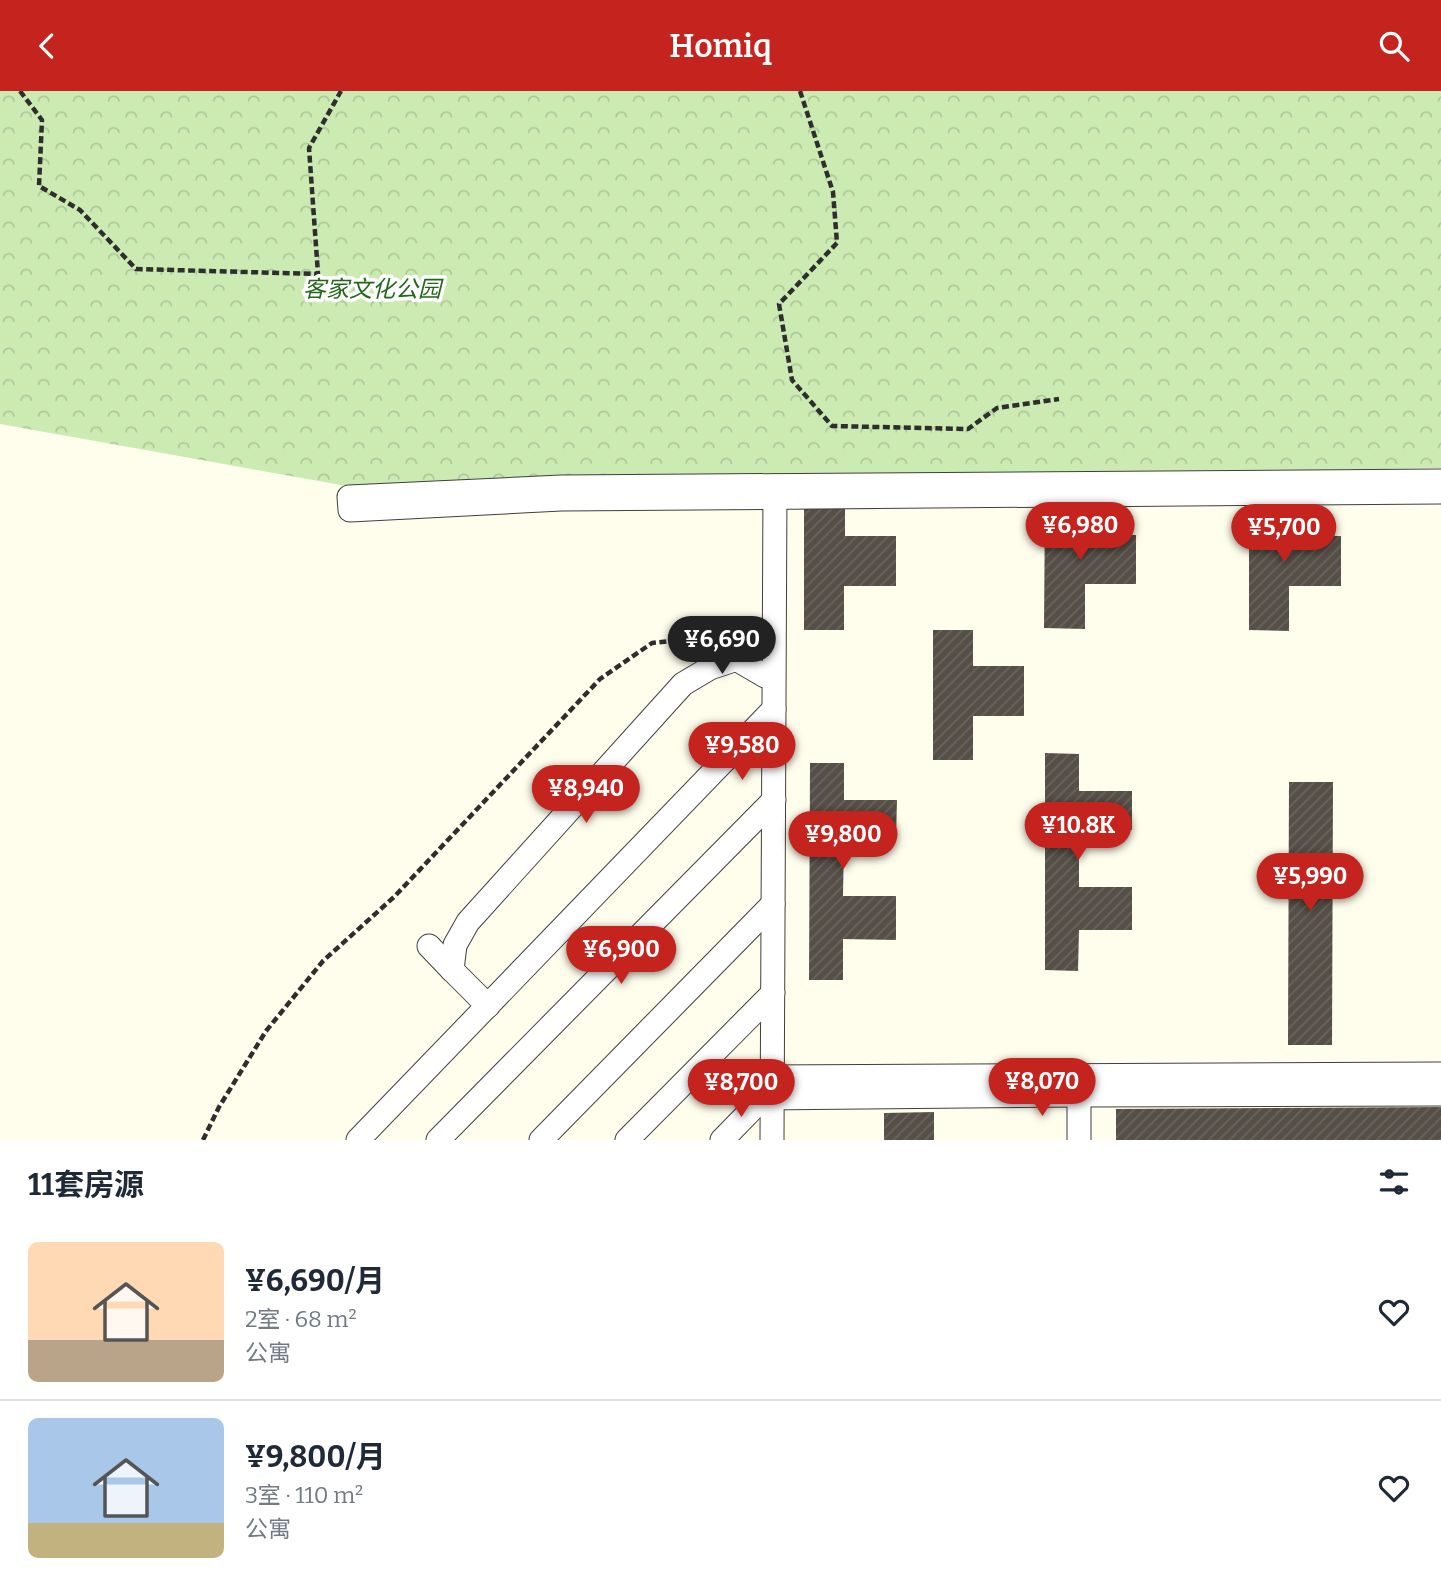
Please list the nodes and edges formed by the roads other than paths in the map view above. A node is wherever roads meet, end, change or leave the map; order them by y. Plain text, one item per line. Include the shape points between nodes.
1 (1441, 481) edge
2 (770, 491) junction
3 (1441, 492) edge
4 (700, 638) road end
5 (737, 659) junction
6 (765, 676) junction
7 (769, 714) junction
8 (769, 805) junction
9 (769, 909) junction
10 (429, 946) dead end
11 (452, 970) junction
12 (768, 998) junction
13 (488, 1006) junction
14 (1441, 1074) edge
15 (1072, 1086) junction
16 (768, 1087) junction
17 (1441, 1094) edge
18 (358, 1140) edge
19 (438, 1140) edge
20 (541, 1140) edge
21 (627, 1140) edge
22 (722, 1140) edge
23 (762, 1140) edge
24 (772, 1140) edge
25 (1064, 1140) edge
26 (1079, 1140) edge

1 - 2 street
2 - 2 street via 561,488 349,497 350,510
2 - 3 street
2 - 6 street
2 - 7 street
4 - 5 street
5 - 6 street
5 - 11 street via 683,684 468,922 455,945
6 - 7 street
7 - 8 street
7 - 13 street
8 - 9 street
8 - 19 street
9 - 12 street
9 - 20 street
10 - 11 street
11 - 13 street
12 - 16 street
12 - 21 street
13 - 18 street
14 - 15 street
15 - 16 street
15 - 17 street
15 - 25 street
15 - 26 street
16 - 22 street
16 - 23 street
16 - 24 street

